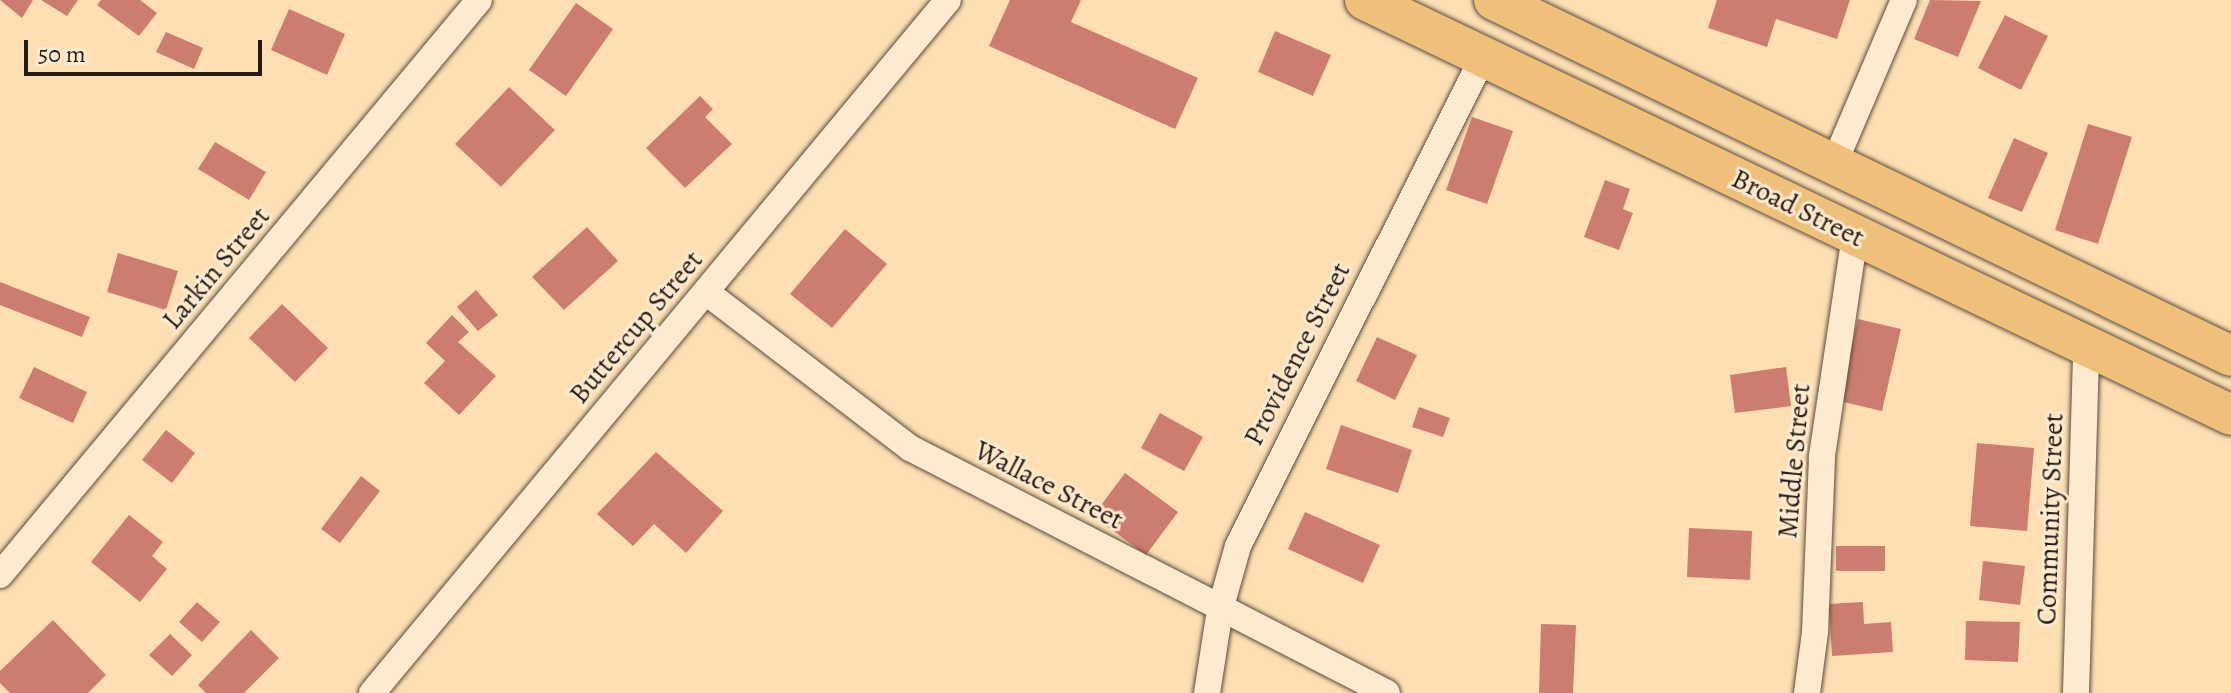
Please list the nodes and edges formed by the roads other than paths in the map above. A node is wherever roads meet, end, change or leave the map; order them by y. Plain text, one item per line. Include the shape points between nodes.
1 (479, 0) edge
2 (948, 0) edge
3 (1365, 0) edge
4 (1494, 0) edge
5 (1904, 0) edge
6 (1483, 57) junction
7 (1834, 164) junction
8 (1855, 235) junction
9 (706, 292) junction
10 (2086, 346) junction
11 (2231, 356) edge
12 (2231, 415) edge
13 (0, 575) edge
14 (1220, 610) junction
15 (372, 693) edge
16 (1207, 693) edge
17 (1387, 693) edge
18 (1807, 693) edge
19 (2076, 693) edge

1 - 13 street, Larkin Street
2 - 9 street, Buttercup Street
3 - 6 main road, Broad Street
4 - 7 main road, Broad Street
5 - 7 street
6 - 8 main road, Broad Street
6 - 14 street, Providence Street via 1238,546
7 - 11 main road, Broad Street
8 - 10 main road, Broad Street
8 - 18 street, Middle Street via 1822,456 1815,632
9 - 14 street, Wallace Street via 910,448
9 - 15 street, Buttercup Street
10 - 12 main road, Broad Street
10 - 19 street, Community Street
14 - 16 street, Providence Street
14 - 17 street, Wallace Street

